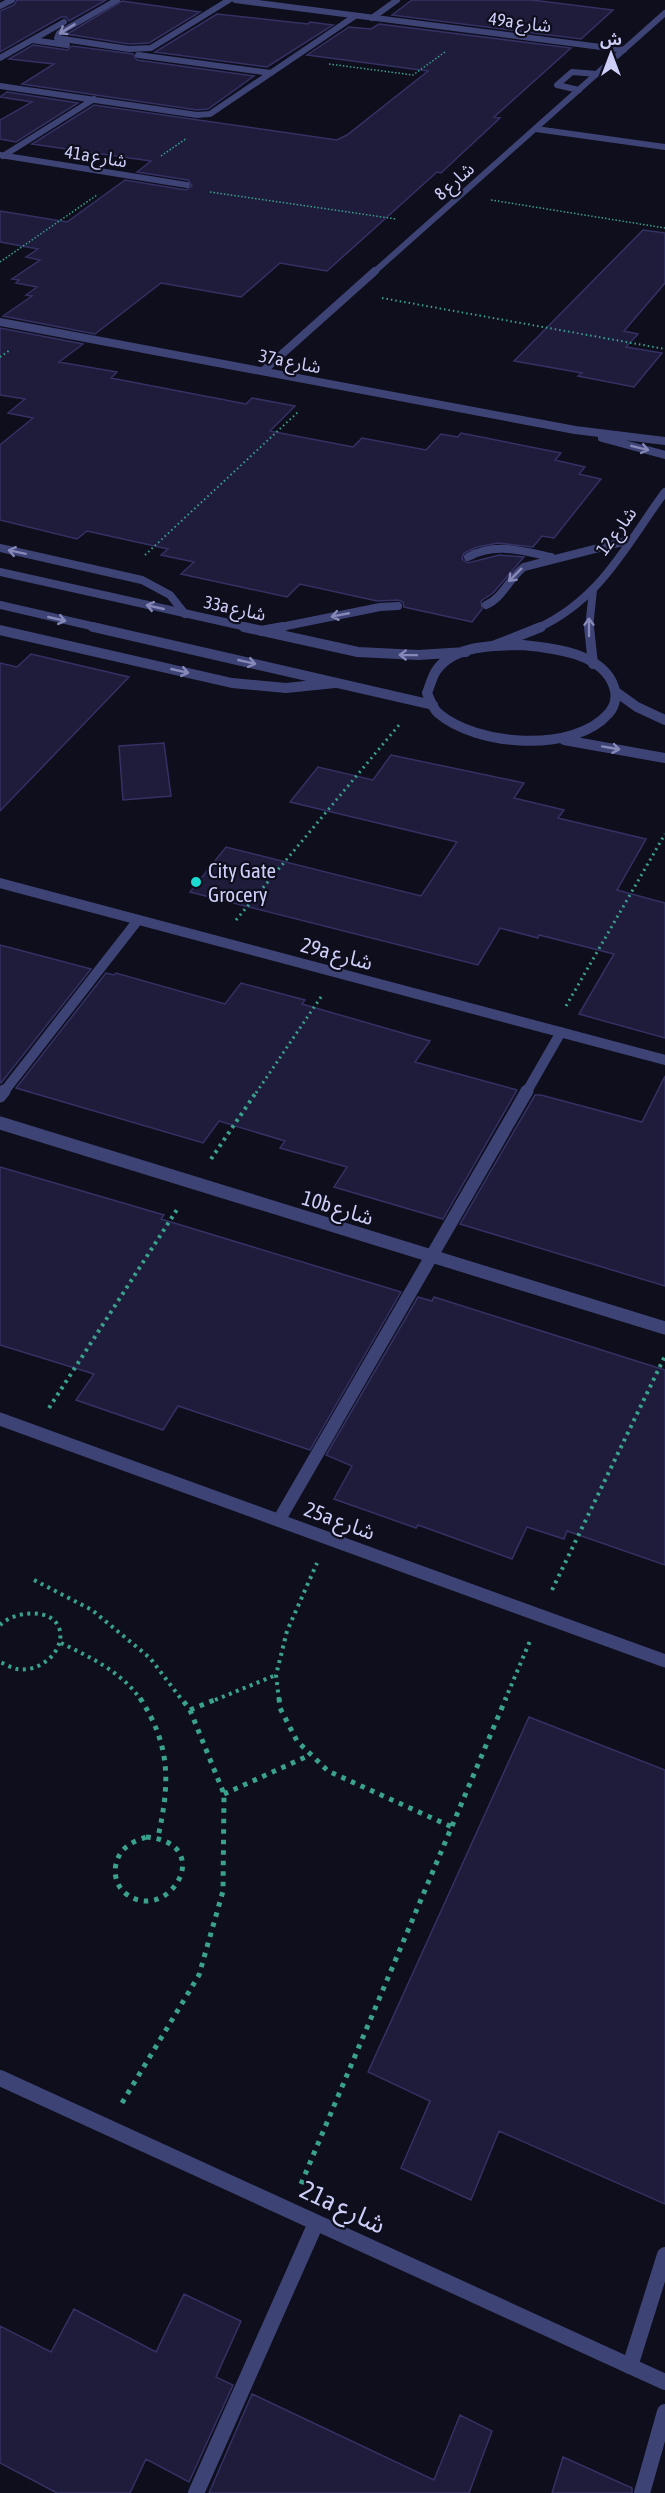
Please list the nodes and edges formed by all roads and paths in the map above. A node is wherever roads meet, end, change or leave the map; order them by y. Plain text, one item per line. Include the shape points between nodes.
1 (12, 0) edge
2 (104, 0) edge
3 (117, 0) edge
4 (229, 0) edge
5 (235, 0) edge
6 (397, 0) edge
7 (0, 6) edge
8 (665, 13) edge
9 (355, 16) junction
10 (372, 18) junction
11 (472, 31) junction
12 (32, 40) junction
13 (624, 50) junction
14 (0, 58) edge
15 (292, 59) junction
16 (271, 73) junction
17 (597, 74) junction
18 (0, 86) edge
19 (579, 90) junction
20 (94, 99) junction
21 (213, 112) junction
22 (536, 129) junction
23 (665, 147) edge
24 (2, 156) edge
25 (128, 176) junction
26 (187, 185) dead end
27 (209, 192) dead end
28 (460, 195) junction
29 (429, 225) junction
30 (665, 228) edge
31 (0, 262) edge
32 (351, 293) junction
33 (0, 322) edge
34 (665, 349) edge
35 (263, 371) junction
36 (298, 412) dead end
37 (575, 430) junction
38 (665, 441) edge
39 (665, 454) edge
40 (664, 494) edge
41 (630, 540) junction
42 (0, 548) edge
43 (468, 557) dead end
44 (555, 558) junction
45 (0, 572) edge
46 (124, 574) junction
47 (594, 590) junction
48 (0, 605) edge
49 (486, 605) dead end
50 (398, 606) dead end
51 (185, 614) junction
52 (0, 630) edge
53 (261, 631) junction
54 (492, 646) junction
55 (466, 652) junction
56 (593, 664) junction
57 (334, 682) junction
58 (616, 692) junction
59 (433, 705) junction
60 (665, 720) edge
61 (387, 721) dead end
62 (557, 739) junction
63 (665, 758) edge
64 (665, 834) edge
65 (0, 883) edge
66 (138, 920) junction
67 (218, 942) junction
68 (556, 1031) junction
69 (665, 1060) edge
70 (0, 1096) edge
71 (0, 1123) edge
72 (432, 1256) junction
73 (665, 1328) edge
74 (665, 1356) edge
75 (0, 1419) edge
76 (279, 1520) junction
77 (328, 1538) junction
78 (34, 1580) dead end
79 (540, 1616) junction
80 (0, 1625) edge
81 (61, 1643) junction
82 (665, 1661) edge
83 (0, 1662) edge
84 (276, 1675) junction
85 (190, 1710) junction
86 (310, 1755) junction
87 (224, 1794) junction
88 (452, 1827) junction
89 (158, 1837) junction
90 (0, 2078) edge
91 (108, 2127) junction
92 (290, 2210) junction
93 (316, 2223) junction
94 (665, 2255) edge
95 (630, 2366) junction
96 (665, 2382) edge
97 (665, 2412) edge
98 (196, 2493) edge
99 (642, 2493) edge

1 - 7 street
2 - 12 street
3 -> 4 street via 57,38 144,50
5 - 9 street, 49a شارع
6 - 10 street
8 - 13 street, شارع 8
9 - 10 street, 49a شارع
9 - 15 street
10 - 11 street, 49a شارع
11 - 13 street, 49a شارع
11 - 15 path via 413,75
12 - 14 street
12 - 16 street
13 - 17 street, شارع 8
15 - 16 street
16 - 21 street
17 - 19 street, شارع 8
17 - 19 street via 572,72 557,85
18 - 20 street
19 - 22 street, شارع 8
20 - 21 street via 196,115
20 - 24 street
21 - 25 path via 215,119
22 - 23 street
22 - 28 street, شارع 8
24 - 25 street, 41a شارع
25 - 26 street, 41a شارع
25 - 31 path
27 - 29 path
28 - 29 street, شارع 8
28 - 30 path
29 - 32 street, شارع 8
32 - 34 path
32 - 35 street, شارع 8
33 - 35 street, 37a شارع
35 - 37 street, 37a شارع
36 - 46 path
37 - 38 street, 37a شارع
37 -> 39 street, 37a شارع
40 - 41 street, شارع 12
41 - 44 street
41 - 47 street, شارع 12
46 -> 42 street
43 - 44 street via 479,549 495,547
44 -> 49 street via 517,571 495,602
51 -> 45 street, 33a شارع
46 - 51 street via 170,594
47 - 54 street, شارع 12 via 543,625
56 -> 47 street, شارع 12 via 589,626
48 -> 57 street
50 -> 53 street
51 - 53 street, 33a شارع
52 -> 57 street via 232,683 286,688
55 -> 53 street, 33a شارع via 358,652
54 - 55 street
54 - 56 street via 539,646 568,652
55 - 59 street via 446,662 433,675 428,690
56 - 58 street via 612,682
57 - 59 street
58 - 60 street
58 - 62 street via 616,702 602,721
59 - 62 street via 448,721 474,734 524,742
61 - 67 path via 399,725
62 -> 63 street
64 - 68 path
65 - 66 street, 29a شارع
66 - 67 street, 29a شارع
66 - 70 street
67 - 68 street, 29a شارع
68 - 69 street, 29a شارع
68 - 72 street
71 - 72 street, 10b شارع
72 - 73 street, 10b شارع
72 - 76 street
74 - 79 path
75 - 76 street, 25a شارع
76 - 77 street, 25a شارع
77 - 79 street, 25a شارع
77 - 84 path via 287,1631
78 - 85 path via 92,1610 150,1658
79 - 82 street, 25a شارع
79 - 88 path
80 - 81 path via 17,1614 45,1615 55,1622
81 - 83 path via 54,1657 28,1670
81 - 89 path via 110,1668 146,1706 158,1730 168,1782 166,1810
84 - 85 path
84 - 86 path via 280,1708 287,1725
85 - 87 path
86 - 87 path
86 - 88 path via 328,1772
87 - 91 path via 224,1891 199,1975
88 - 92 path
89 - 89 path via 132,1841 115,1862 114,1875 129,1896 159,1899 172,1892 180,1880 181,1854 173,1844
90 - 91 street, 21a شارع
91 - 92 street, 21a شارع
92 - 93 street, 21a شارع
93 - 95 street, 21a شارع
93 - 98 street
94 - 95 street
95 - 96 street, 21a شارع
97 - 99 street

